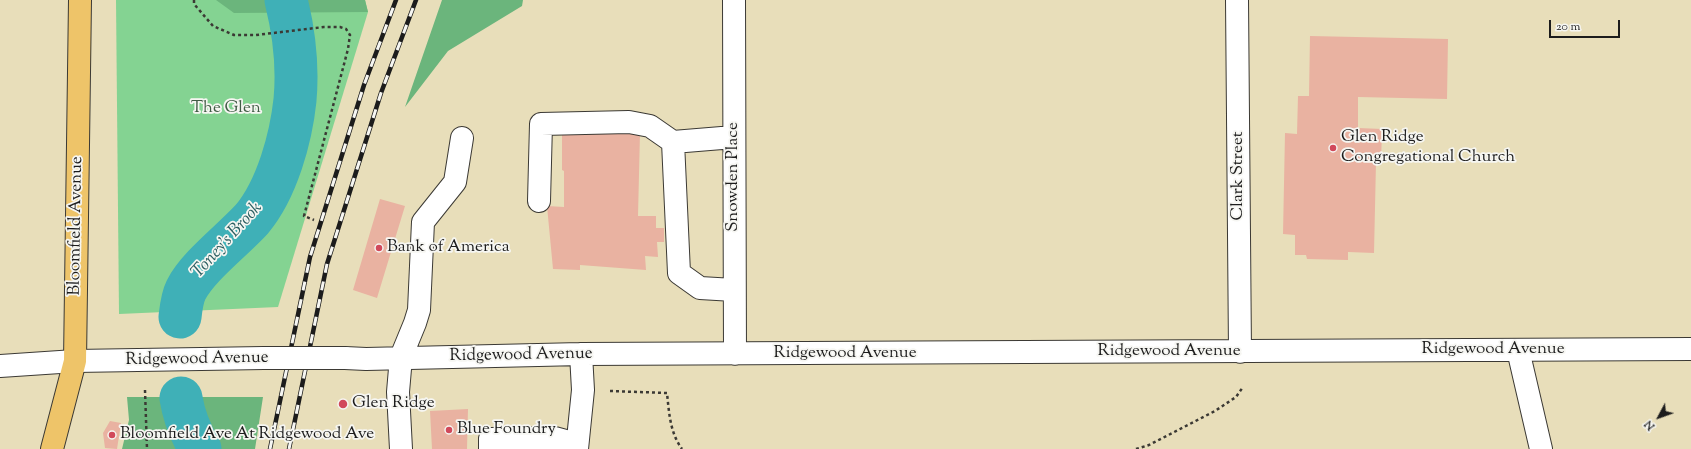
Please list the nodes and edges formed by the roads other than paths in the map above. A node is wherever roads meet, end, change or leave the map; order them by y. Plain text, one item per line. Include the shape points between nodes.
1 (80, 0) edge
2 (734, 0) edge
3 (1237, 0) edge
4 (734, 137) junction
5 (462, 138) dead end
6 (673, 142) junction
7 (539, 201) dead end
8 (734, 290) junction
9 (1691, 349) edge
10 (1518, 350) junction
11 (1240, 352) junction
12 (581, 354) junction
13 (735, 354) junction
14 (401, 357) junction
15 (75, 361) junction
16 (0, 366) edge
17 (577, 446) edge
18 (52, 449) edge
19 (401, 449) edge
20 (490, 449) edge
21 (1541, 449) edge

1 - 15 main road, Bloomfield Avenue
2 - 4 street, Snowden Place
3 - 11 street, Clark Street
4 - 6 street
4 - 8 street, Snowden Place
5 - 14 street via 454,182 423,222 419,310
6 - 7 street via 650,126 630,122 541,124
6 - 8 street via 679,273 700,288
8 - 13 street, Snowden Place
9 - 10 street, Ridgewood Avenue
10 - 11 street, Ridgewood Avenue
10 - 21 street
11 - 13 street, Ridgewood Avenue
12 - 13 street, Ridgewood Avenue
12 - 14 street, Ridgewood Avenue
12 - 17 street via 583,390
14 - 15 street, Ridgewood Avenue, bridge
14 - 19 street via 398,392
15 - 16 street, Ridgewood Avenue
15 - 18 main road, Bloomfield Avenue
17 - 20 street via 555,438 490,439

